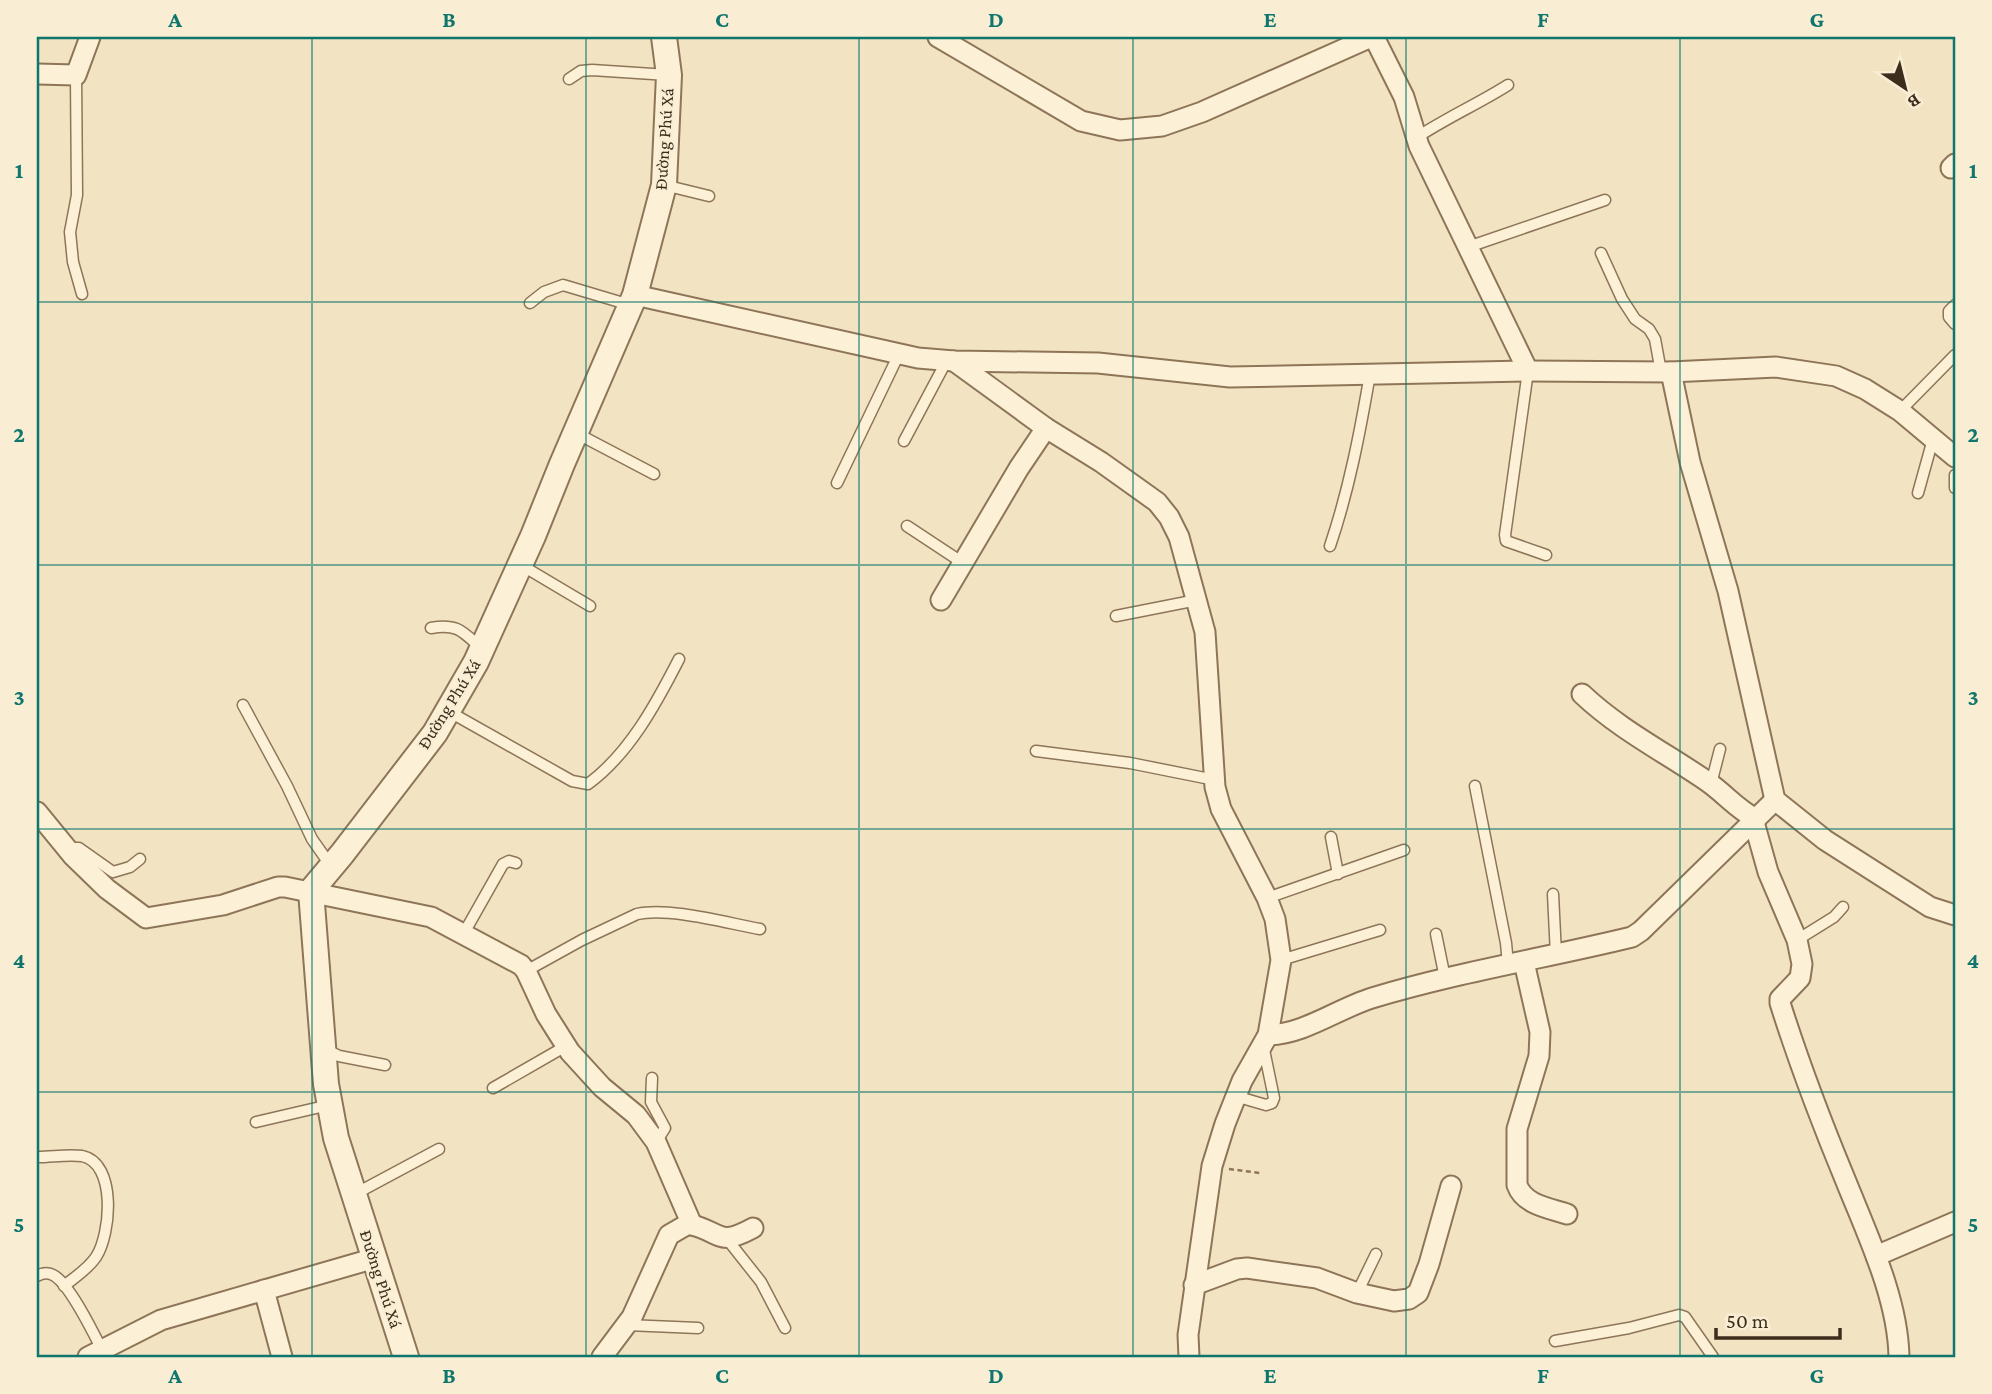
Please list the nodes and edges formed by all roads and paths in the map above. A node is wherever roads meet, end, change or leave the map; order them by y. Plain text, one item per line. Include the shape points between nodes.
1 (90, 37) edge
2 (664, 37) edge
3 (938, 37) edge
4 (1374, 37) edge
5 (37, 74) edge
6 (76, 75) junction
7 (669, 75) junction
8 (569, 79) dead end
9 (1508, 85) dead end
10 (1416, 138) junction
11 (664, 185) junction
12 (709, 197) dead end
13 (1605, 200) dead end
14 (1468, 247) junction
15 (1601, 253) dead end
16 (82, 294) dead end
17 (633, 300) junction
18 (530, 303) dead end
19 (1955, 305) edge
20 (1955, 324) edge
21 (899, 354) junction
22 (1955, 355) edge
23 (950, 361) junction
24 (1528, 371) junction
25 (1666, 372) junction
26 (1370, 374) junction
27 (1900, 411) junction
28 (1046, 428) junction
29 (575, 433) junction
30 (1933, 439) junction
31 (904, 441) dead end
32 (1955, 457) edge
33 (654, 474) dead end
34 (1955, 475) edge
35 (837, 482) dead end
36 (1955, 488) edge
37 (1918, 493) dead end
38 (907, 526) dead end
39 (1330, 546) dead end
40 (1546, 555) dead end
41 (963, 563) junction
42 (521, 565) junction
43 (941, 600) dead end
44 (1197, 600) junction
45 (590, 606) dead end
46 (1116, 616) dead end
47 (431, 628) dead end
48 (482, 649) junction
49 (679, 659) dead end
50 (1582, 694) dead end
51 (243, 705) dead end
52 (448, 710) junction
53 (1720, 749) dead end
54 (1036, 751) dead end
55 (1215, 780) junction
56 (1711, 784) junction
57 (1475, 786) dead end
58 (1775, 800) junction
59 (37, 812) edge
60 (1755, 820) junction
61 (1331, 837) dead end
62 (66, 848) junction
63 (1404, 850) dead end
64 (140, 859) dead end
65 (516, 863) dead end
66 (331, 867) junction
67 (1338, 874) junction
68 (311, 891) junction
69 (1553, 894) dead end
70 (1267, 898) junction
71 (1843, 907) dead end
72 (1955, 915) edge
73 (760, 929) dead end
74 (1380, 930) dead end
75 (464, 933) junction
76 (1436, 934) dead end
77 (1797, 940) junction
78 (1556, 956) junction
79 (1281, 960) junction
80 (1516, 964) junction
81 (526, 971) junction
82 (1445, 978) junction
83 (1265, 1040) junction
84 (566, 1046) junction
85 (323, 1048) junction
86 (385, 1065) dead end
87 (652, 1079) dead end
88 (494, 1088) dead end
89 (1236, 1097) junction
90 (330, 1105) junction
91 (256, 1122) dead end
92 (656, 1142) junction
93 (439, 1149) dead end
94 (38, 1157) edge
95 (1212, 1166) junction
96 (1260, 1173) dead end
97 (1451, 1186) dead end
98 (354, 1194) junction
99 (1567, 1214) dead end
100 (1955, 1222) edge
101 (692, 1225) junction
102 (753, 1228) dead end
103 (727, 1239) junction
104 (1376, 1254) dead end
105 (1876, 1256) junction
106 (374, 1258) junction
107 (37, 1276) edge
108 (1195, 1285) junction
109 (64, 1286) junction
110 (264, 1290) junction
111 (1357, 1293) junction
112 (627, 1325) junction
113 (698, 1328) dead end
114 (785, 1328) dead end
115 (1555, 1341) dead end
116 (95, 1353) edge
117 (605, 1356) edge
118 (282, 1357) edge
119 (406, 1357) edge
120 (1189, 1357) edge
121 (1713, 1357) edge
122 (1899, 1357) edge

1 - 6 street
2 - 7 street, Đường Phú Xá
3 - 4 street via 1081,121 1120,130 1161,126 1202,112
4 - 10 street via 1404,97
5 - 6 street
6 - 16 lane via 77,195 70,232
7 - 8 lane via 592,70
7 - 11 street, Đường Phú Xá
9 - 10 lane
10 - 14 street
11 - 12 lane
11 - 17 street, Đường Phú Xá
13 - 14 lane
14 - 24 street
15 - 25 lane via 1622,299 1655,339
17 - 18 lane via 563,285
17 - 21 street
17 - 29 street, Đường Phú Xá
19 - 20 lane via 1949,317
21 - 23 street
21 - 35 lane
22 - 27 lane
23 - 26 street via 1098,363 1230,377
23 - 28 street
23 - 31 lane
24 - 25 street
24 - 26 street
24 - 40 lane via 1505,535 1512,545
25 - 27 street via 1776,367 1836,376
25 - 58 street via 1728,591
26 - 39 lane via 1359,438
27 - 30 street
28 - 41 street
28 - 44 street via 1157,502 1179,537
29 - 33 lane
29 - 42 street, Đường Phú Xá
30 - 32 street
30 - 37 lane
34 - 36 lane
38 - 41 lane
41 - 43 street
42 - 45 lane
42 - 48 street, Đường Phú Xá
44 - 46 lane
44 - 55 street via 1205,632
47 - 48 lane via 458,628
48 - 52 street, Đường Phú Xá
49 - 52 lane via 636,733 588,784 572,781
50 - 56 street via 1604,715
51 - 66 lane
52 - 66 street, Đường Phú Xá
53 - 56 lane
54 - 55 lane via 1108,759
55 - 70 street via 1221,809
56 - 60 street
57 - 80 lane via 1506,943
58 - 60 street
58 - 72 street via 1825,840 1930,907
59 - 62 street
60 - 77 street via 1768,872
60 - 78 street via 1641,931
61 - 67 lane
62 - 64 lane via 79,848 113,872
62 - 68 street via 107,889 146,918 223,905 278,887
63 - 67 lane
65 - 75 lane via 503,864
66 - 68 street, Đường Phú Xá
67 - 70 lane
68 - 75 street via 432,917
68 - 85 street, Đường Phú Xá
69 - 78 lane
70 - 79 street
71 - 77 lane
73 - 81 lane via 647,912
74 - 79 lane
75 - 81 street
76 - 82 lane
77 - 105 street via 1800,978 1780,1003 1802,1073
78 - 80 street
79 - 83 street
80 - 82 street
80 - 99 street via 1540,1032 1539,1056 1517,1129 1517,1185 1528,1200
81 - 84 street
82 - 83 street via 1370,999
83 - 89 street
83 - 89 lane via 1272,1103
84 - 88 lane
84 - 92 street via 602,1087 636,1115
85 - 86 lane
85 - 90 street, Đường Phú Xá
87 - 92 lane via 651,1102 665,1128
89 - 95 street
90 - 91 lane
90 - 98 street, Đường Phú Xá
92 - 101 street
93 - 98 lane
94 - 109 lane via 82,1156 101,1170 105,1186 107,1233 97,1256
95 - 96 path
95 - 108 street
97 - 111 street via 1418,1293 1394,1300
98 - 106 street, Đường Phú Xá
100 - 105 street
101 - 103 street
101 - 112 street via 669,1235
102 - 103 street
103 - 114 lane via 761,1283
104 - 111 lane
105 - 122 street via 1899,1339
106 - 110 street
106 - 119 street, Đường Phú Xá
107 - 109 lane via 53,1275
108 - 111 street via 1247,1268 1317,1278
108 - 120 street
109 - 116 lane
110 - 116 street via 161,1320
110 - 118 street
112 - 113 lane
112 - 117 street
115 - 121 lane via 1679,1315

